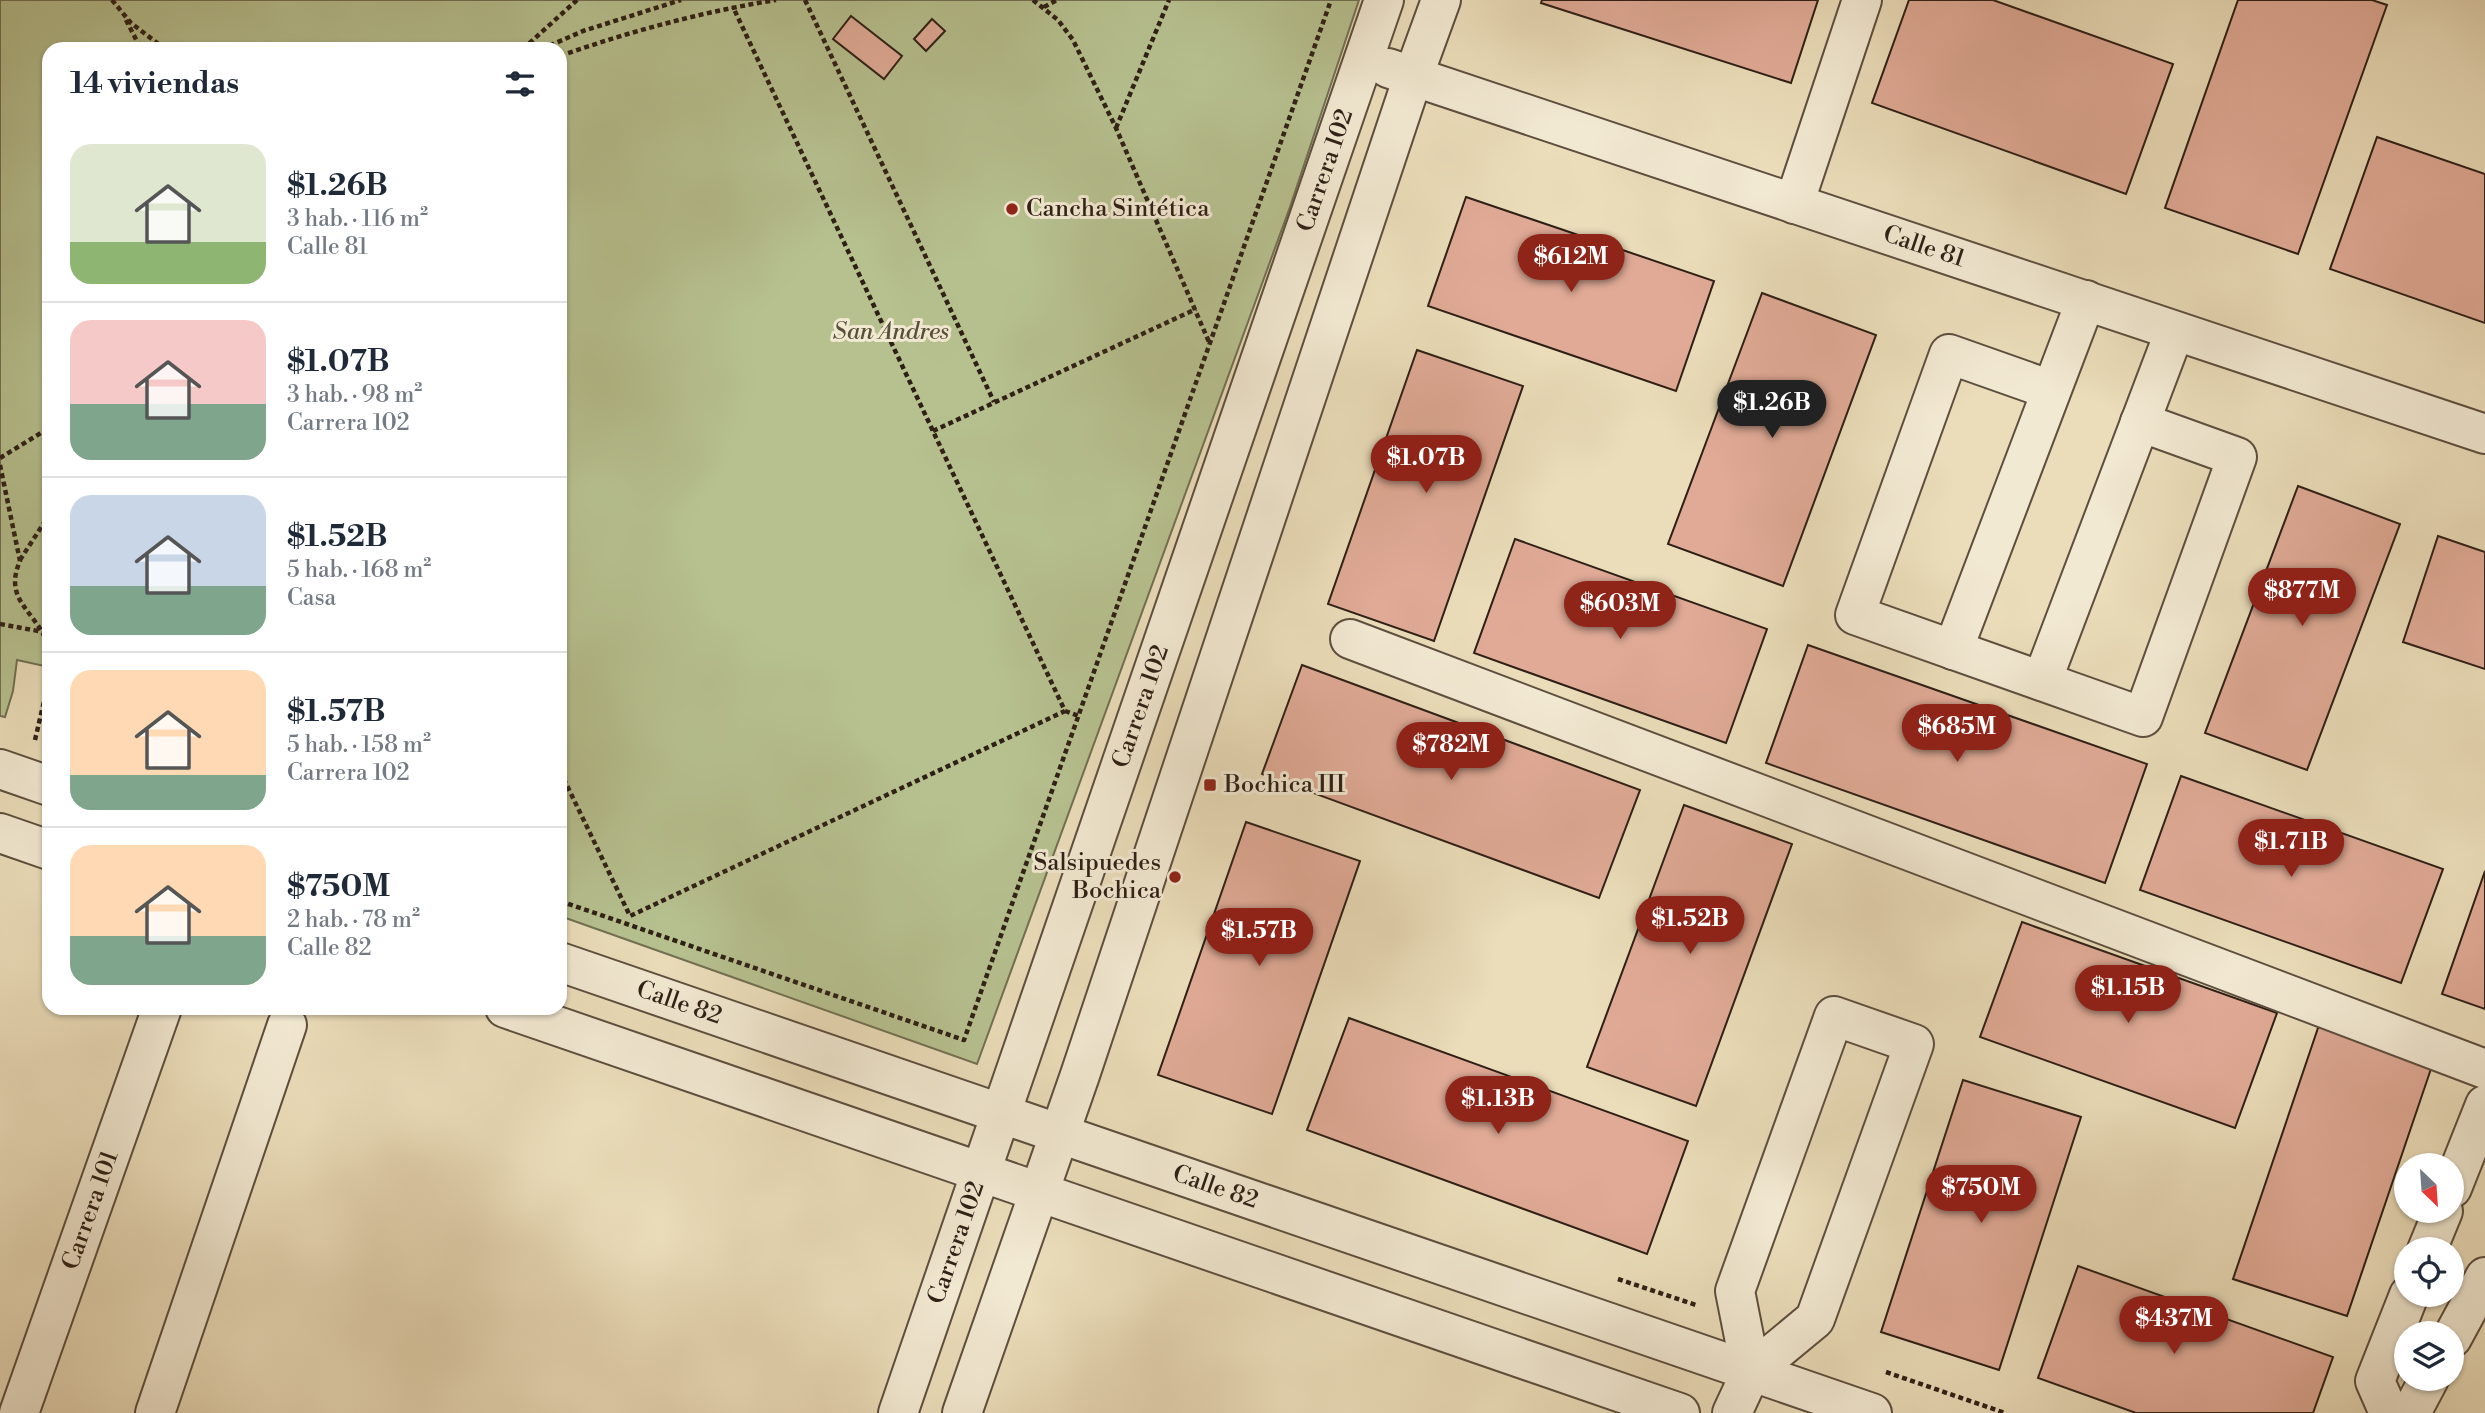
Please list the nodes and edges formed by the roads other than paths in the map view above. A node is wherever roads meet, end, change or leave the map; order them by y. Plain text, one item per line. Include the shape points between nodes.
1 (1384, 0) edge
2 (1441, 0) edge
3 (1862, 0) edge
4 (1363, 60) junction
5 (1413, 77) junction
6 (1794, 204) junction
7 (2086, 300) junction
8 (2174, 333) junction
9 (2051, 390) junction
10 (2140, 422) junction
11 (2485, 434) edge
12 (1350, 639) dead end
13 (1953, 650) junction
14 (2042, 681) junction
15 (0, 833) edge
16 (42, 848) edge
17 (567, 964) edge
18 (160, 1015) edge
19 (525, 1015) edge
20 (286, 1025) dead end
21 (2485, 1069) edge
22 (2485, 1105) edge
23 (999, 1115) junction
24 (1059, 1135) junction
25 (2464, 1158) edge
26 (979, 1171) junction
27 (1038, 1192) junction
28 (2485, 1277) edge
29 (2404, 1307) edge
30 (2461, 1321) edge
31 (1751, 1371) junction
32 (2423, 1391) edge
33 (19, 1413) edge
34 (155, 1413) edge
35 (898, 1413) edge
36 (962, 1413) edge
37 (1680, 1413) edge
38 (1732, 1413) edge
39 (1872, 1413) edge
40 (2389, 1413) edge
41 (2411, 1413) edge

1 - 4 street, Carrera 102
2 - 5 street
3 - 6 street
4 - 5 street, Calle 81
4 - 23 street, Carrera 102
5 - 6 street, Calle 81
5 - 24 street
6 - 7 street, Calle 81
7 - 8 street, Calle 81
7 - 9 street
8 - 10 street
8 - 11 street, Calle 81
9 - 13 street
9 - 13 street via 1949,354 1856,615
10 - 14 street
10 - 14 street via 2237,457 2143,717
12 - 21 street
13 - 14 street
15 - 16 street
17 - 23 street, Calle 82
18 - 33 street, Carrera 101
19 - 26 street
20 - 34 street
22 - 25 street
23 - 24 street, Calle 82
23 - 26 street, Carrera 102
24 - 27 street
24 - 31 street, Calle 82
26 - 27 street
26 - 35 street, Carrera 102
27 - 36 street
27 - 37 street
28 - 30 street
29 - 40 street via 2375,1381
31 - 31 street via 1815,1319 1914,1044 1834,1016 1735,1291
31 - 38 street
31 - 39 street, Calle 82
32 - 41 street

